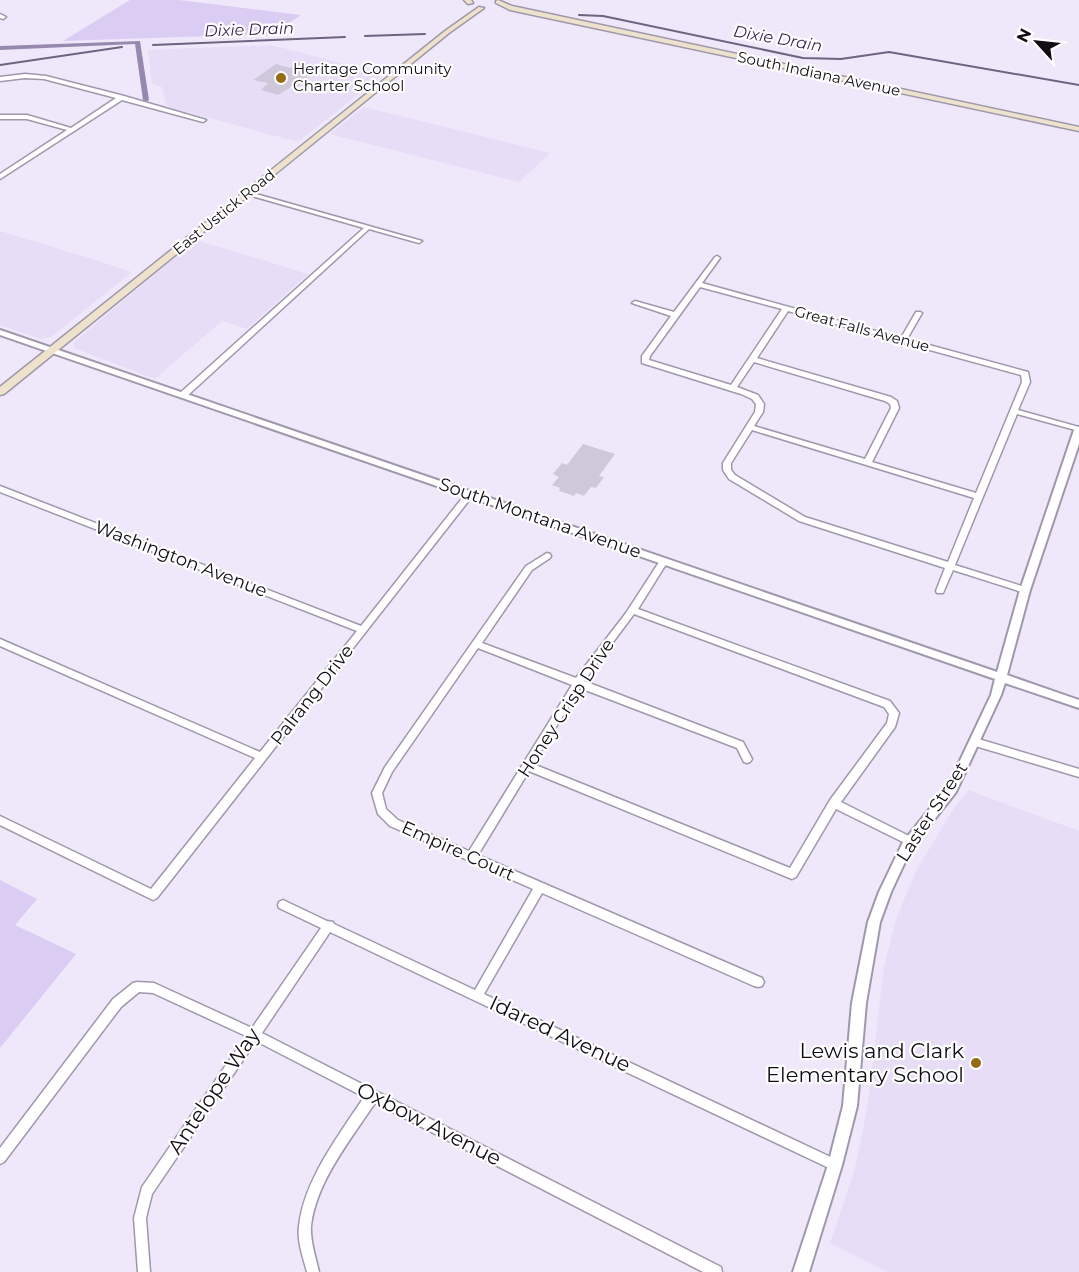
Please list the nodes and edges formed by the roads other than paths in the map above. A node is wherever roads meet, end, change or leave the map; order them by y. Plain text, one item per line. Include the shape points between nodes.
1 (470, 2) edge
2 (492, 4) edge
3 (559, 18) junction
4 (447, 32) junction
5 (0, 79) edge
6 (122, 98) junction
7 (0, 117) edge
8 (203, 120) dead end
9 (1079, 129) edge
10 (73, 130) junction
11 (0, 177) edge
12 (247, 193) junction
13 (368, 227) junction
14 (419, 242) dead end
15 (717, 258) dead end
16 (698, 284) junction
17 (635, 303) dead end
18 (786, 308) junction
19 (918, 313) dead end
20 (676, 315) junction
21 (0, 332) edge
22 (903, 340) junction
23 (52, 350) junction
24 (752, 359) junction
25 (733, 388) junction
26 (0, 392) edge
27 (183, 395) junction
28 (1014, 411) junction
29 (750, 427) junction
30 (1079, 430) edge
31 (867, 463) junction
32 (0, 489) edge
33 (470, 494) junction
34 (979, 497) junction
35 (547, 556) dead end
36 (664, 561) junction
37 (951, 567) junction
38 (1025, 590) junction
39 (940, 591) dead end
40 (632, 610) junction
41 (363, 630) junction
42 (0, 642) edge
43 (477, 644) junction
44 (1000, 677) junction
45 (578, 683) junction
46 (1079, 704) edge
47 (975, 742) junction
48 (262, 757) junction
49 (747, 759) dead end
50 (527, 766) junction
51 (1079, 773) edge
52 (834, 803) junction
53 (0, 820) edge
54 (911, 842) junction
55 (471, 857) junction
56 (540, 887) junction
57 (283, 905) dead end
58 (329, 925) junction
59 (758, 982) dead end
60 (478, 995) junction
61 (253, 1034) junction
62 (373, 1095) junction
63 (0, 1158) edge
64 (835, 1165) junction
65 (144, 1272) edge
66 (313, 1272) edge
67 (716, 1272) edge
68 (801, 1272) edge

1 - 2 main road
1 - 4 main road, East Ustick Road
2 - 3 main road, South Indiana Avenue
2 - 3 main road, South Indiana Avenue
2 - 4 main road, East Ustick Road via 471,13
3 - 9 main road, South Indiana Avenue
4 - 12 main road, East Ustick Road
5 - 6 street via 34,75
6 - 8 street
6 - 10 street
7 - 10 street via 27,117
10 - 11 street
12 - 13 street
12 - 23 main road, East Ustick Road
13 - 14 street
13 - 27 street
15 - 16 street
16 - 18 street, Great Falls Avenue
16 - 20 street
17 - 20 street
18 - 22 street, Great Falls Avenue
18 - 24 street
19 - 22 street
20 - 25 street via 645,361
21 - 23 street, South Montana Avenue
22 - 28 street, Great Falls Avenue via 1025,374 1026,382
23 - 26 main road, East Ustick Road
23 - 27 street, South Montana Avenue
24 - 25 street
24 - 31 street via 894,403
25 - 29 street via 760,404
27 - 33 street, South Montana Avenue
28 - 30 street
28 - 34 street
29 - 31 street
29 - 37 street via 727,463 732,477 802,519
30 - 38 street, Laster Street
31 - 34 street
32 - 41 street, Washington Avenue
33 - 36 street, South Montana Avenue
33 - 41 street, Palrang Drive
34 - 37 street
35 - 43 street, Empire Court via 529,568
36 - 40 street, Honey Crisp Drive
36 - 44 street, South Montana Avenue
37 - 38 street
37 - 39 street
38 - 44 street, Laster Street
40 - 45 street, Honey Crisp Drive
40 - 52 street via 887,704 894,712 892,724
41 - 48 street, Palrang Drive
42 - 48 street
43 - 45 street
43 - 55 street, Empire Court via 388,770 377,793 382,811 394,823
44 - 46 street, South Montana Avenue
44 - 47 street, Laster Street
45 - 49 street via 740,745
45 - 50 street, Honey Crisp Drive
47 - 51 street
47 - 54 street, Laster Street via 952,789
48 - 53 street, Palrang Drive via 153,895
50 - 52 street via 792,874
50 - 55 street, Honey Crisp Drive
52 - 54 street
54 - 64 street, Laster Street via 874,922 859,1003 850,1106
55 - 56 street, Empire Court
56 - 59 street, Empire Court
56 - 60 street
57 - 58 street, Idared Avenue
58 - 60 street, Idared Avenue
58 - 61 street, Antelope Way
60 - 64 street, Idared Avenue
61 - 62 street, Oxbow Avenue
61 - 63 street, Oxbow Avenue via 154,988 137,987 117,1004
61 - 65 street, Antelope Way via 146,1191 141,1218
62 - 66 street via 334,1153 312,1200 305,1228
62 - 67 street, Oxbow Avenue
64 - 68 street, Laster Street

